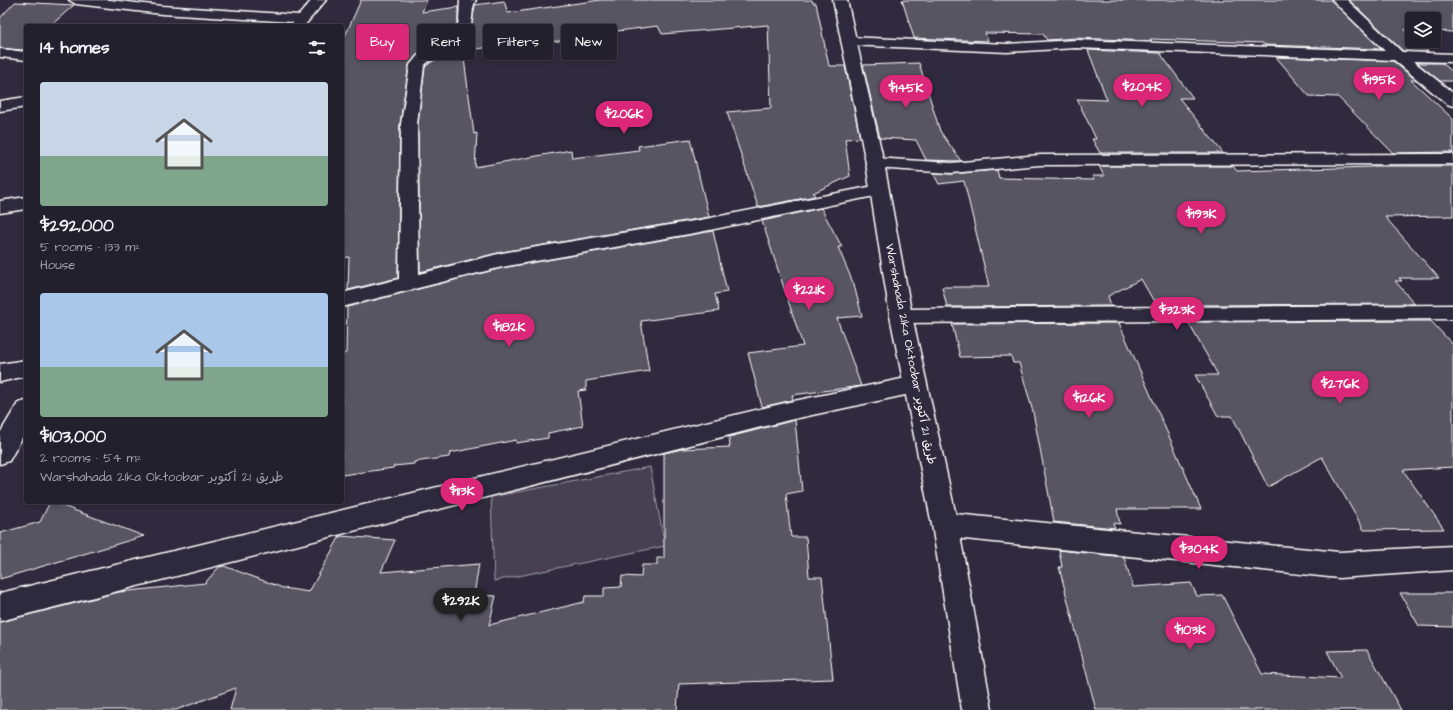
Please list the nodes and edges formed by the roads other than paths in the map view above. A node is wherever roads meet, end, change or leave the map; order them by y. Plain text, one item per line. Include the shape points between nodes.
1 (76, 0) edge
2 (319, 0) edge
3 (469, 0) edge
4 (840, 0) edge
5 (1339, 0) edge
6 (300, 22) edge
7 (848, 40) junction
8 (0, 53) edge
9 (24, 56) edge
10 (1398, 56) junction
11 (1453, 58) edge
12 (1453, 101) edge
13 (24, 102) edge
14 (0, 106) edge
15 (1453, 159) edge
16 (875, 163) junction
17 (879, 190) junction
18 (24, 203) edge
19 (0, 207) edge
20 (406, 284) junction
21 (344, 300) edge
22 (1453, 312) edge
23 (902, 316) junction
24 (24, 368) edge
25 (0, 373) edge
26 (916, 385) junction
27 (24, 413) edge
28 (0, 454) edge
29 (945, 525) junction
30 (1453, 558) edge
31 (0, 608) edge
32 (977, 710) edge

1 - 6 street
2 - 6 street
3 - 20 street via 466,21 461,33 446,51 424,57 417,65 409,124 409,280
4 - 7 street, Warshahada 21ka Oktoobar طريق 21 أكتوبر
5 - 10 street
7 - 10 street via 1007,48 1076,44
7 - 16 street, Warshahada 21ka Oktoobar طريق 21 أكتوبر
8 - 9 street
10 - 11 street
10 - 12 street
13 - 14 street
15 - 16 street via 1040,160 951,168
16 - 17 street, Warshahada 21ka Oktoobar طريق 21 أكتوبر
17 - 20 street via 700,226 502,260
17 - 23 street, Warshahada 21ka Oktoobar طريق 21 أكتوبر
18 - 19 street
20 - 21 street
22 - 23 street
23 - 26 street, Warshahada 21ka Oktoobar طريق 21 أكتوبر
24 - 25 street
26 - 29 street, Warshahada 21ka Oktoobar طريق 21 أكتوبر
26 - 31 street via 788,411
27 - 28 street
29 - 30 street via 1339,565
29 - 32 street, Warshahada 21ka Oktoobar طريق 21 أكتوبر

